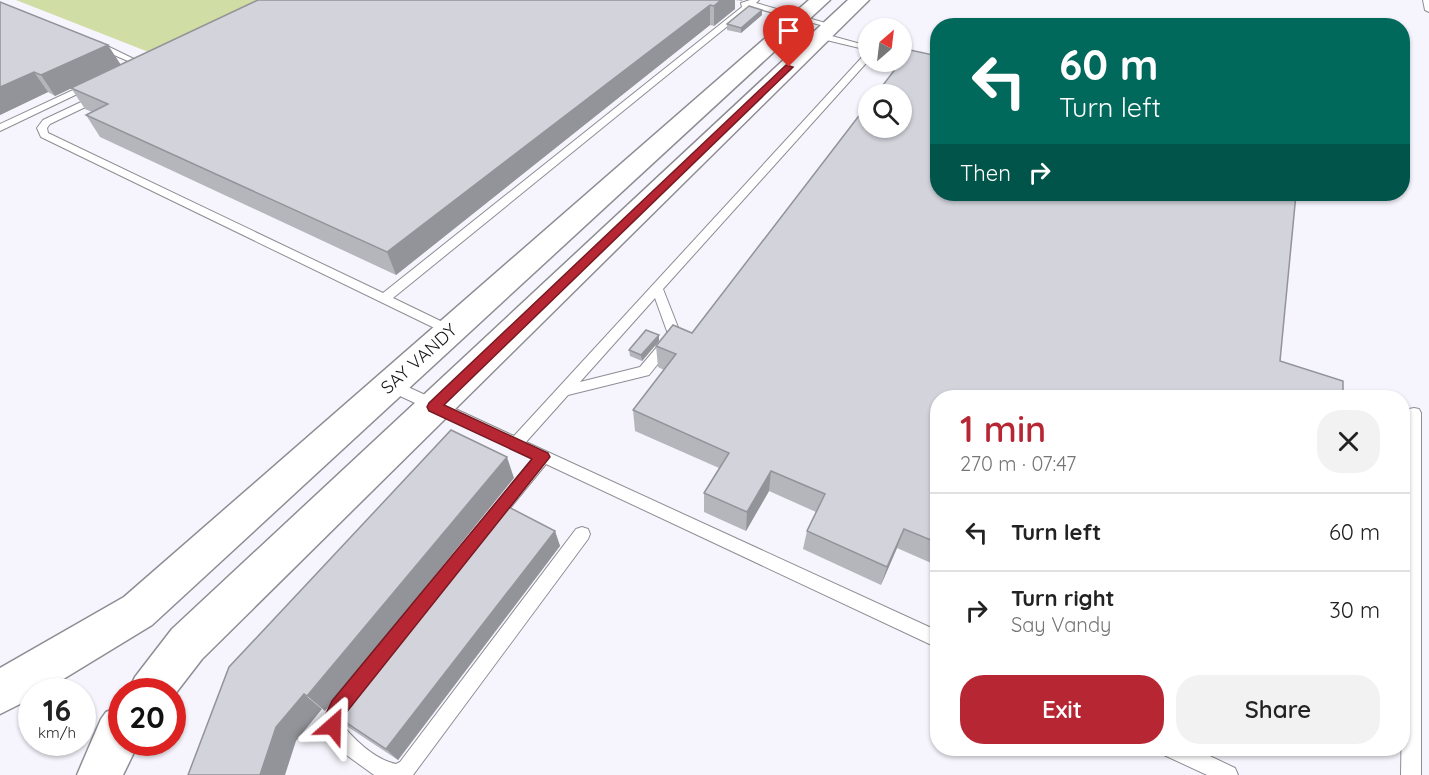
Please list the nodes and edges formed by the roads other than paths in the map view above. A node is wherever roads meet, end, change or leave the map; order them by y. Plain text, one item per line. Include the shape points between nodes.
1 (859, 0) edge
2 (1426, 0) edge
3 (752, 2) edge
4 (737, 6) dead end
5 (1429, 10) edge
6 (818, 20) edge
7 (86, 40) edge
8 (858, 42) edge
9 (912, 58) edge
10 (930, 62) edge
11 (858, 67) edge
12 (115, 74) edge
13 (94, 84) edge
14 (109, 92) edge
15 (0, 128) edge
16 (657, 288) junction
17 (384, 299) junction
18 (452, 330) junction
19 (390, 386) junction
20 (563, 392) junction
21 (434, 407) junction
22 (1414, 413) dead end
23 (515, 444) junction
24 (543, 457) junction
25 (483, 531) edge
26 (582, 534) dead end
27 (930, 636) edge
28 (161, 678) edge
29 (355, 687) edge
30 (0, 692) edge
31 (108, 756) edge
32 (1188, 756) edge
33 (100, 775) edge
34 (1228, 775) edge
35 (1411, 775) edge

1 - 6 street, SAY VANDY
2 - 5 lane
3 - 4 lane
3 - 6 lane
3 - 17 lane
6 - 8 lane
6 - 18 street, SAY VANDY
6 - 21 street, SAY VANDY
7 - 12 lane via 134,61
9 - 10 lane
11 - 16 lane
13 - 15 lane
14 - 17 lane via 46,122 42,128 44,135
16 - 20 lane
16 - 20 lane via 675,335 644,371
17 - 18 lane
18 - 19 street, SAY VANDY
19 - 21 lane
19 - 30 street, SAY VANDY via 138,611
20 - 23 lane
21 - 23 lane
21 - 28 street, SAY VANDY via 187,644
22 - 35 lane
23 - 24 lane
24 - 25 lane
24 - 27 lane
26 - 29 lane via 418,756 398,774 390,774 353,751 333,726 333,718
31 - 33 street
32 - 34 lane

